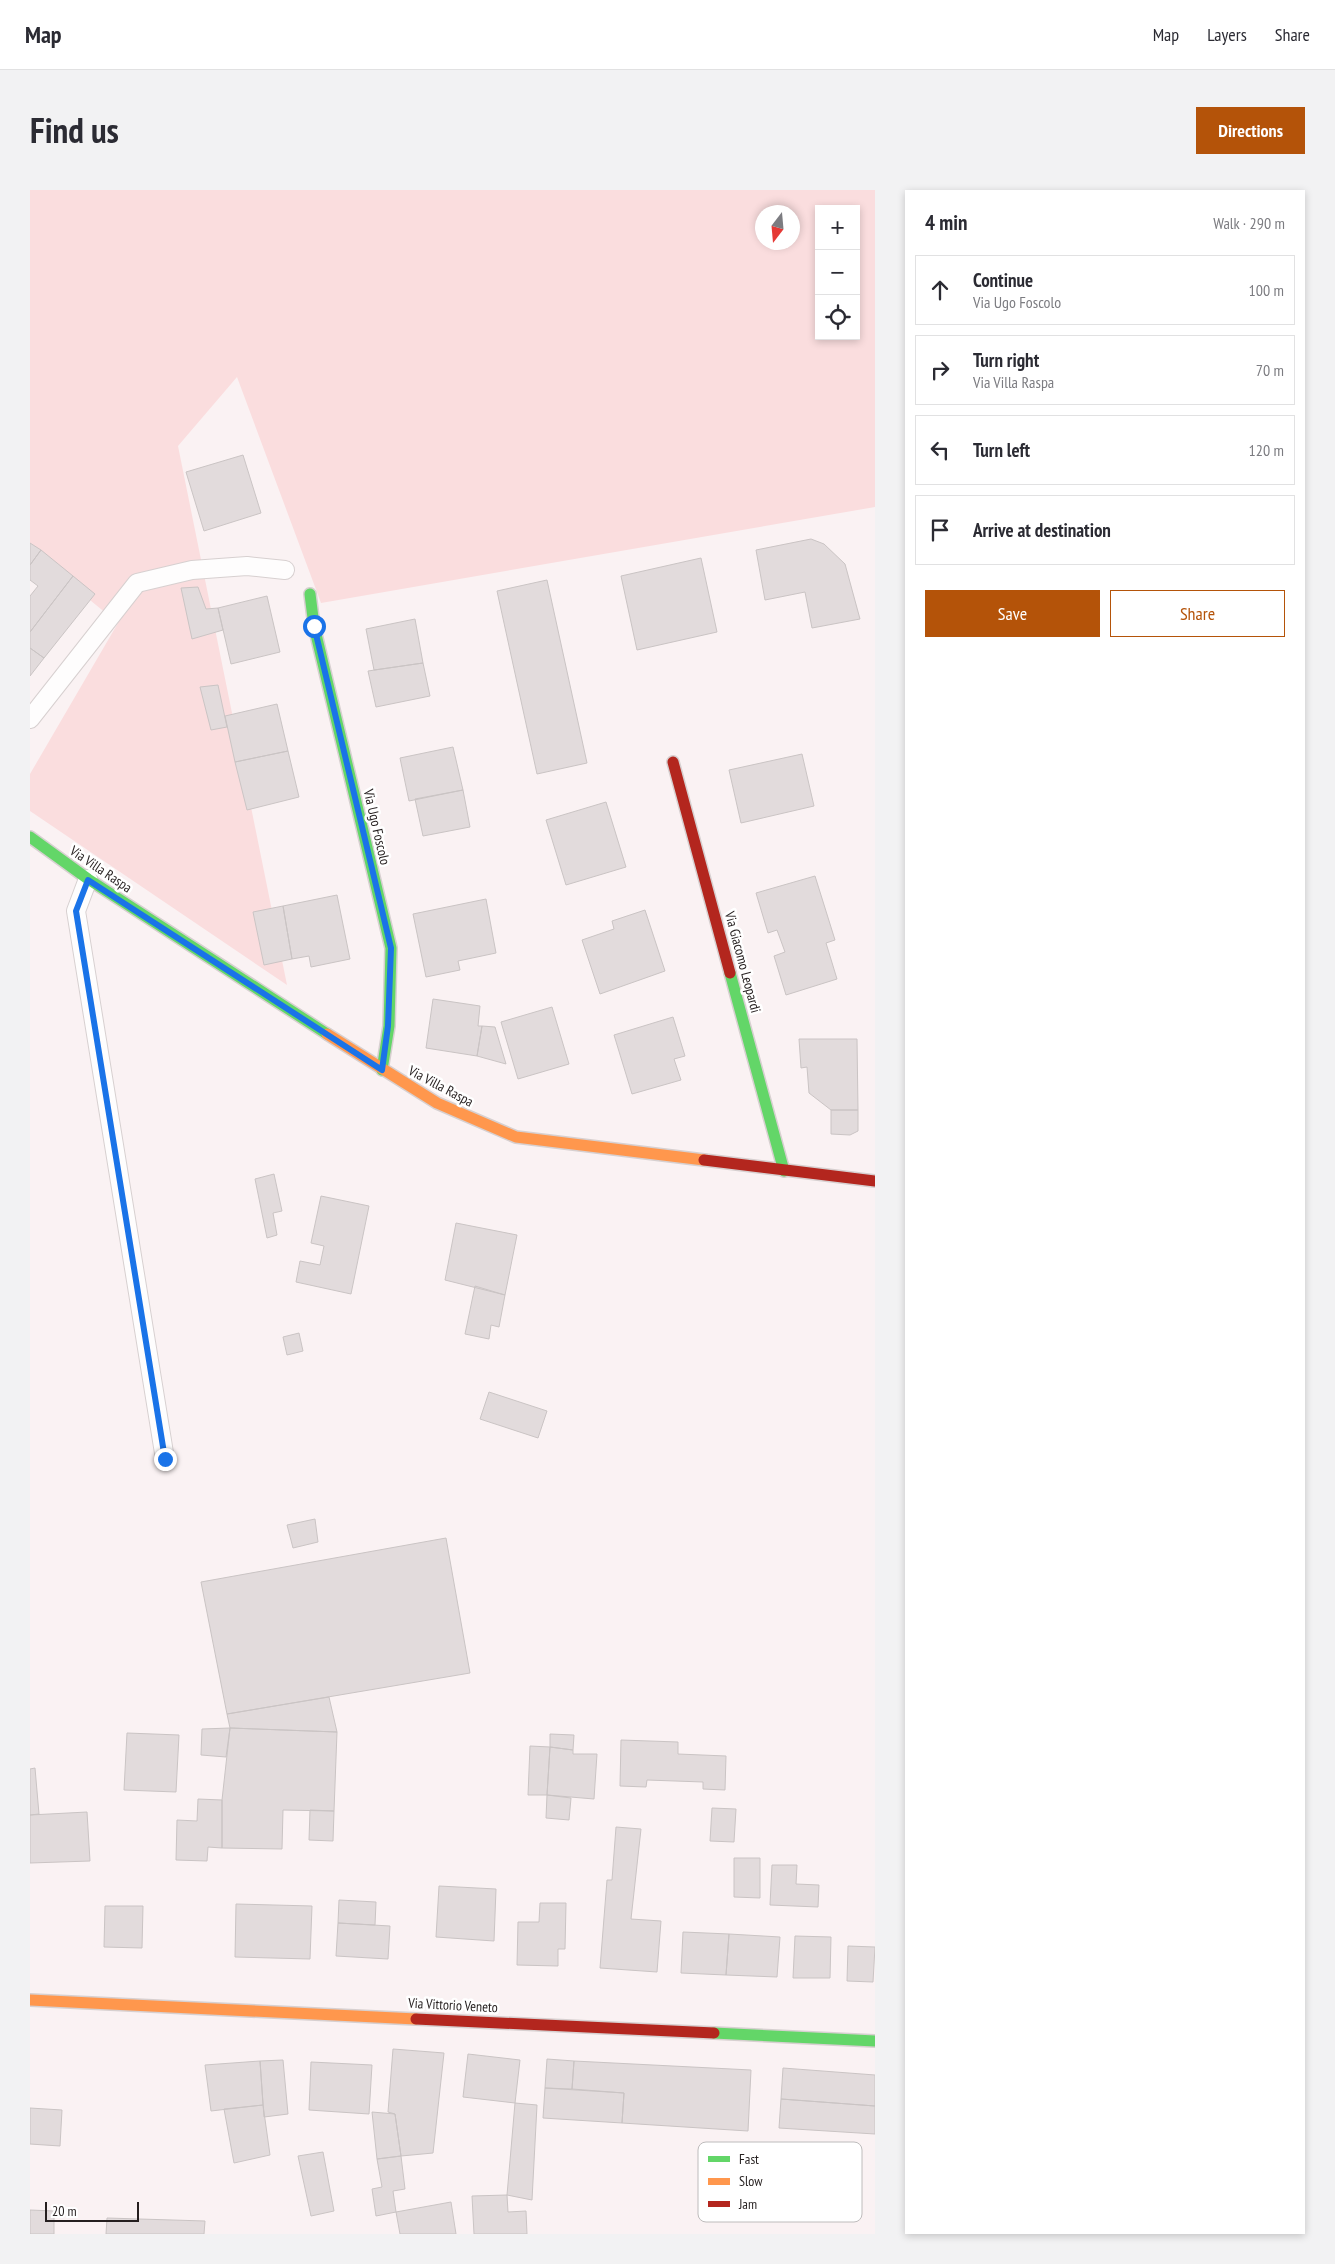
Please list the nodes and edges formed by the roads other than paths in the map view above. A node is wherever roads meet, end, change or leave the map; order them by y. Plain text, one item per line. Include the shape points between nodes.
1 (285, 570) dead end
2 (310, 594) dead end
3 (30, 719) edge
4 (673, 762) dead end
5 (30, 837) edge
6 (88, 880) junction
7 (382, 1070) junction
8 (784, 1171) junction
9 (875, 1181) edge
10 (165, 1459) dead end
11 (30, 2000) edge
12 (875, 2041) edge

1 - 3 lane via 247,566 192,570 137,583
2 - 7 street, Via Ugo Foscolo via 314,626 391,948 388,1026
4 - 8 street, Via Giacomo Leopardi
5 - 6 street, Via Villa Raspa
6 - 7 street, Via Villa Raspa
6 - 10 lane via 76,911
7 - 8 street, Via Villa Raspa via 437,1103 516,1138
8 - 9 street, Via Villa Raspa
11 - 12 street, Via Vittorio Veneto

